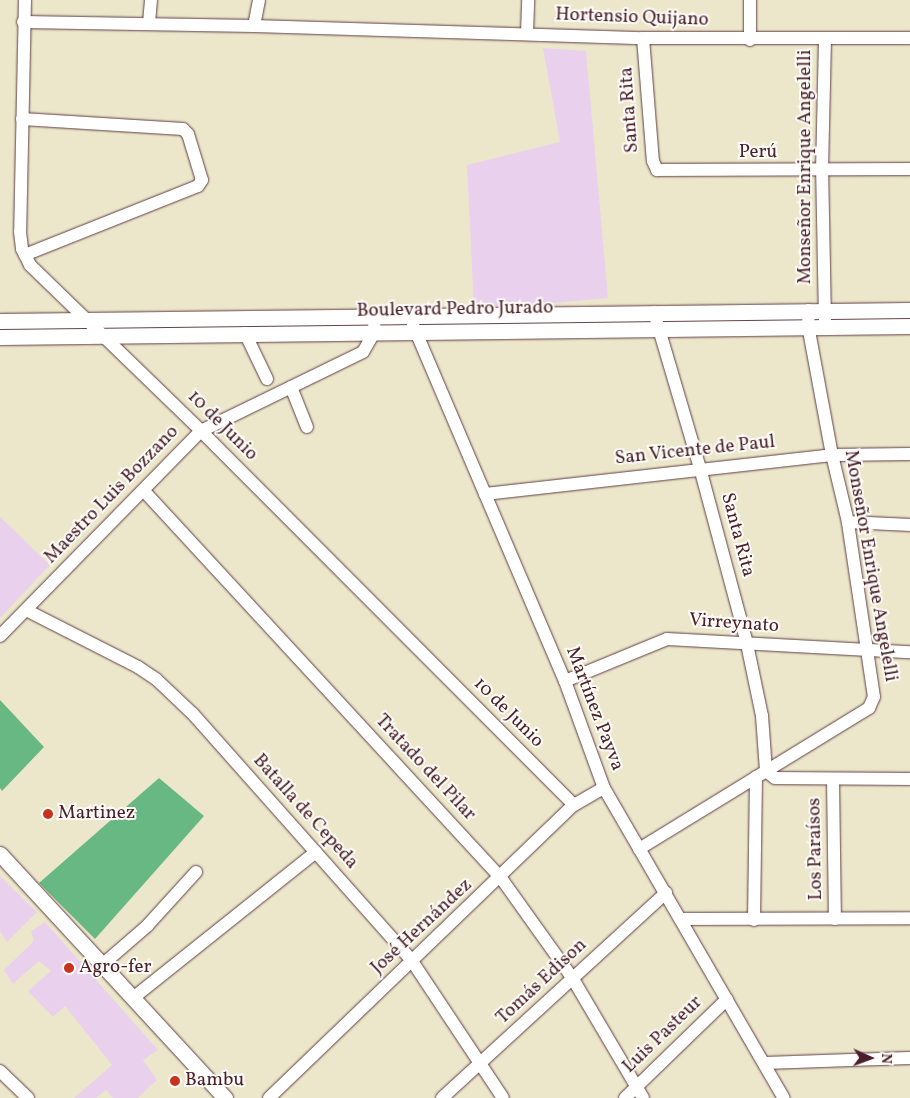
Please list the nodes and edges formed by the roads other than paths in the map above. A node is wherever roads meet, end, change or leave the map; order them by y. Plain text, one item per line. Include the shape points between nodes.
1 (25, 0) edge
2 (150, 0) edge
3 (259, 0) edge
4 (528, 0) edge
5 (750, 0) edge
6 (23, 22) junction
7 (149, 24) junction
8 (254, 26) junction
9 (527, 34) junction
10 (643, 38) junction
11 (825, 38) junction
12 (910, 38) edge
13 (750, 40) junction
14 (22, 119) junction
15 (910, 169) edge
16 (666, 171) joint
17 (822, 171) junction
18 (25, 255) junction
19 (824, 309) junction
20 (910, 310) edge
21 (414, 314) junction
22 (373, 315) junction
23 (808, 317) junction
24 (655, 319) junction
25 (588, 320) junction
26 (0, 321) edge
27 (86, 321) junction
28 (825, 326) junction
29 (910, 326) edge
30 (413, 330) junction
31 (374, 331) junction
32 (245, 333) junction
33 (0, 337) edge
34 (106, 337) junction
35 (267, 378) dead end
36 (291, 386) junction
37 (307, 428) dead end
38 (200, 431) junction
39 (910, 454) edge
40 (832, 456) junction
41 (700, 468) junction
42 (144, 492) junction
43 (485, 494) junction
44 (848, 522) junction
45 (910, 525) edge
46 (26, 610) junction
47 (0, 636) edge
48 (747, 644) junction
49 (869, 650) junction
50 (910, 652) edge
51 (565, 682) junction
52 (761, 774) junction
53 (834, 778) junction
54 (910, 779) edge
55 (604, 788) junction
56 (574, 805) junction
57 (639, 849) junction
58 (316, 852) junction
59 (0, 854) edge
60 (196, 872) dead end
61 (502, 878) junction
62 (666, 893) junction
63 (910, 918) edge
64 (680, 919) junction
65 (835, 919) junction
66 (754, 920) junction
67 (412, 961) junction
68 (102, 966) junction
69 (573, 979) junction
70 (133, 998) junction
71 (727, 999) junction
72 (910, 1058) edge
73 (481, 1063) junction
74 (764, 1064) junction
75 (0, 1071) edge
76 (640, 1093) edge
77 (28, 1098) edge
78 (225, 1098) edge
79 (269, 1098) edge
80 (442, 1098) edge
81 (502, 1098) edge
82 (625, 1098) edge
83 (784, 1098) edge

1 - 6 street, 10 de Junio
2 - 7 street
3 - 8 street
4 - 9 street
5 - 13 street
6 - 7 street, Hortensio Quijano
6 - 14 street, 10 de Junio
7 - 8 street, Hortensio Quijano
8 - 9 street, Hortensio Quijano
9 - 10 street, Hortensio Quijano
10 - 13 street, Hortensio Quijano
10 - 16 street, Santa Rita via 653,161 657,170
11 - 12 street, Hortensio Quijano
11 - 13 street, Hortensio Quijano
11 - 17 street, Monseñor Enrique Angelelli
14 - 18 street, 10 de Junio via 20,232
14 - 18 street via 183,129 188,134 202,180 198,186
15 - 17 street, Perú
16 - 17 street, Perú
17 - 19 street, Monseñor Enrique Angelelli
18 - 27 street, 10 de Junio via 44,282
19 - 20 main road, Boulevard Pedro Jurado
19 - 23 main road, Boulevard Pedro Jurado
19 - 28 street, Monseñor Enrique Angelelli
21 - 22 main road, Boulevard Pedro Jurado
21 - 25 main road, Boulevard Pedro Jurado
21 - 30 street, Martínez Payva
22 - 27 main road, Boulevard Pedro Jurado
22 - 31 street
23 - 24 main road, Boulevard Pedro Jurado
23 - 28 main road, Boulevard Pedro Jurado
23 - 40 street, Monseñor Enrique Angelelli
24 - 25 main road, Boulevard Pedro Jurado
24 - 41 street, Santa Rita
25 - 30 main road, Boulevard Pedro Jurado
26 - 27 main road, Boulevard Pedro Jurado
27 - 34 street, 10 de Junio
28 - 29 main road, Boulevard Pedro Jurado
30 - 31 main road, Boulevard Pedro Jurado
30 - 43 street, Martínez Payva
31 - 32 main road, Boulevard Pedro Jurado
31 - 36 street, Maestro Luis Bozzano via 363,352
32 - 34 main road, Boulevard Pedro Jurado
32 - 35 street
33 - 34 main road, Boulevard Pedro Jurado
34 - 38 street, 10 de Junio
36 - 37 street
36 - 38 street, Maestro Luis Bozzano
38 - 42 street, Maestro Luis Bozzano
38 - 56 street, 10 de Junio
39 - 40 street, San Vicente de Paul
40 - 41 street, San Vicente de Paul
40 - 44 street, Monseñor Enrique Angelelli
41 - 43 street, San Vicente de Paul
41 - 48 street, Santa Rita
42 - 46 street, Maestro Luis Bozzano
42 - 61 street, Tratado del Pilar
43 - 51 street, Martínez Payva
44 - 45 street
44 - 49 street, Monseñor Enrique Angelelli
46 - 47 street, Maestro Luis Bozzano
46 - 58 street, Batalla de Cepeda via 156,679 193,714
48 - 49 street, Virreynato
48 - 51 street, Virreynato via 667,639
48 - 52 street, Santa Rita via 762,716
49 - 50 street, Virreynato
49 - 52 street, Monseñor Enrique Angelelli via 874,697 869,708
51 - 55 street, Martínez Payva
52 - 53 street via 776,778
52 - 57 street
52 - 66 street, Santa Rita
53 - 54 street
53 - 65 street, Los Paraísos
55 - 56 street, José Hernández
55 - 57 street, Martínez Payva
56 - 61 street, José Hernández
57 - 62 street, Martínez Payva
58 - 67 street, Batalla de Cepeda
58 - 70 street
59 - 68 main road
60 - 68 street via 147,926
61 - 67 street, José Hernández
61 - 69 street, Tratado del Pilar
62 - 64 street, Martínez Payva
62 - 69 street, Tomás Edison
63 - 65 street
64 - 66 street
64 - 71 street, Martínez Payva
65 - 66 street
67 - 73 street, Batalla de Cepeda
67 - 79 street, José Hernández
68 - 70 main road
69 - 73 street, Tomás Edison
69 - 76 street, Tratado del Pilar
70 - 78 main road
71 - 74 street, Martínez Payva
71 - 76 street, Luis Pasteur
72 - 74 street
73 - 80 street, Tomás Edison
73 - 81 street, Batalla de Cepeda
74 - 83 street, Martínez Payva
75 - 77 street
76 - 82 street, Luis Pasteur

